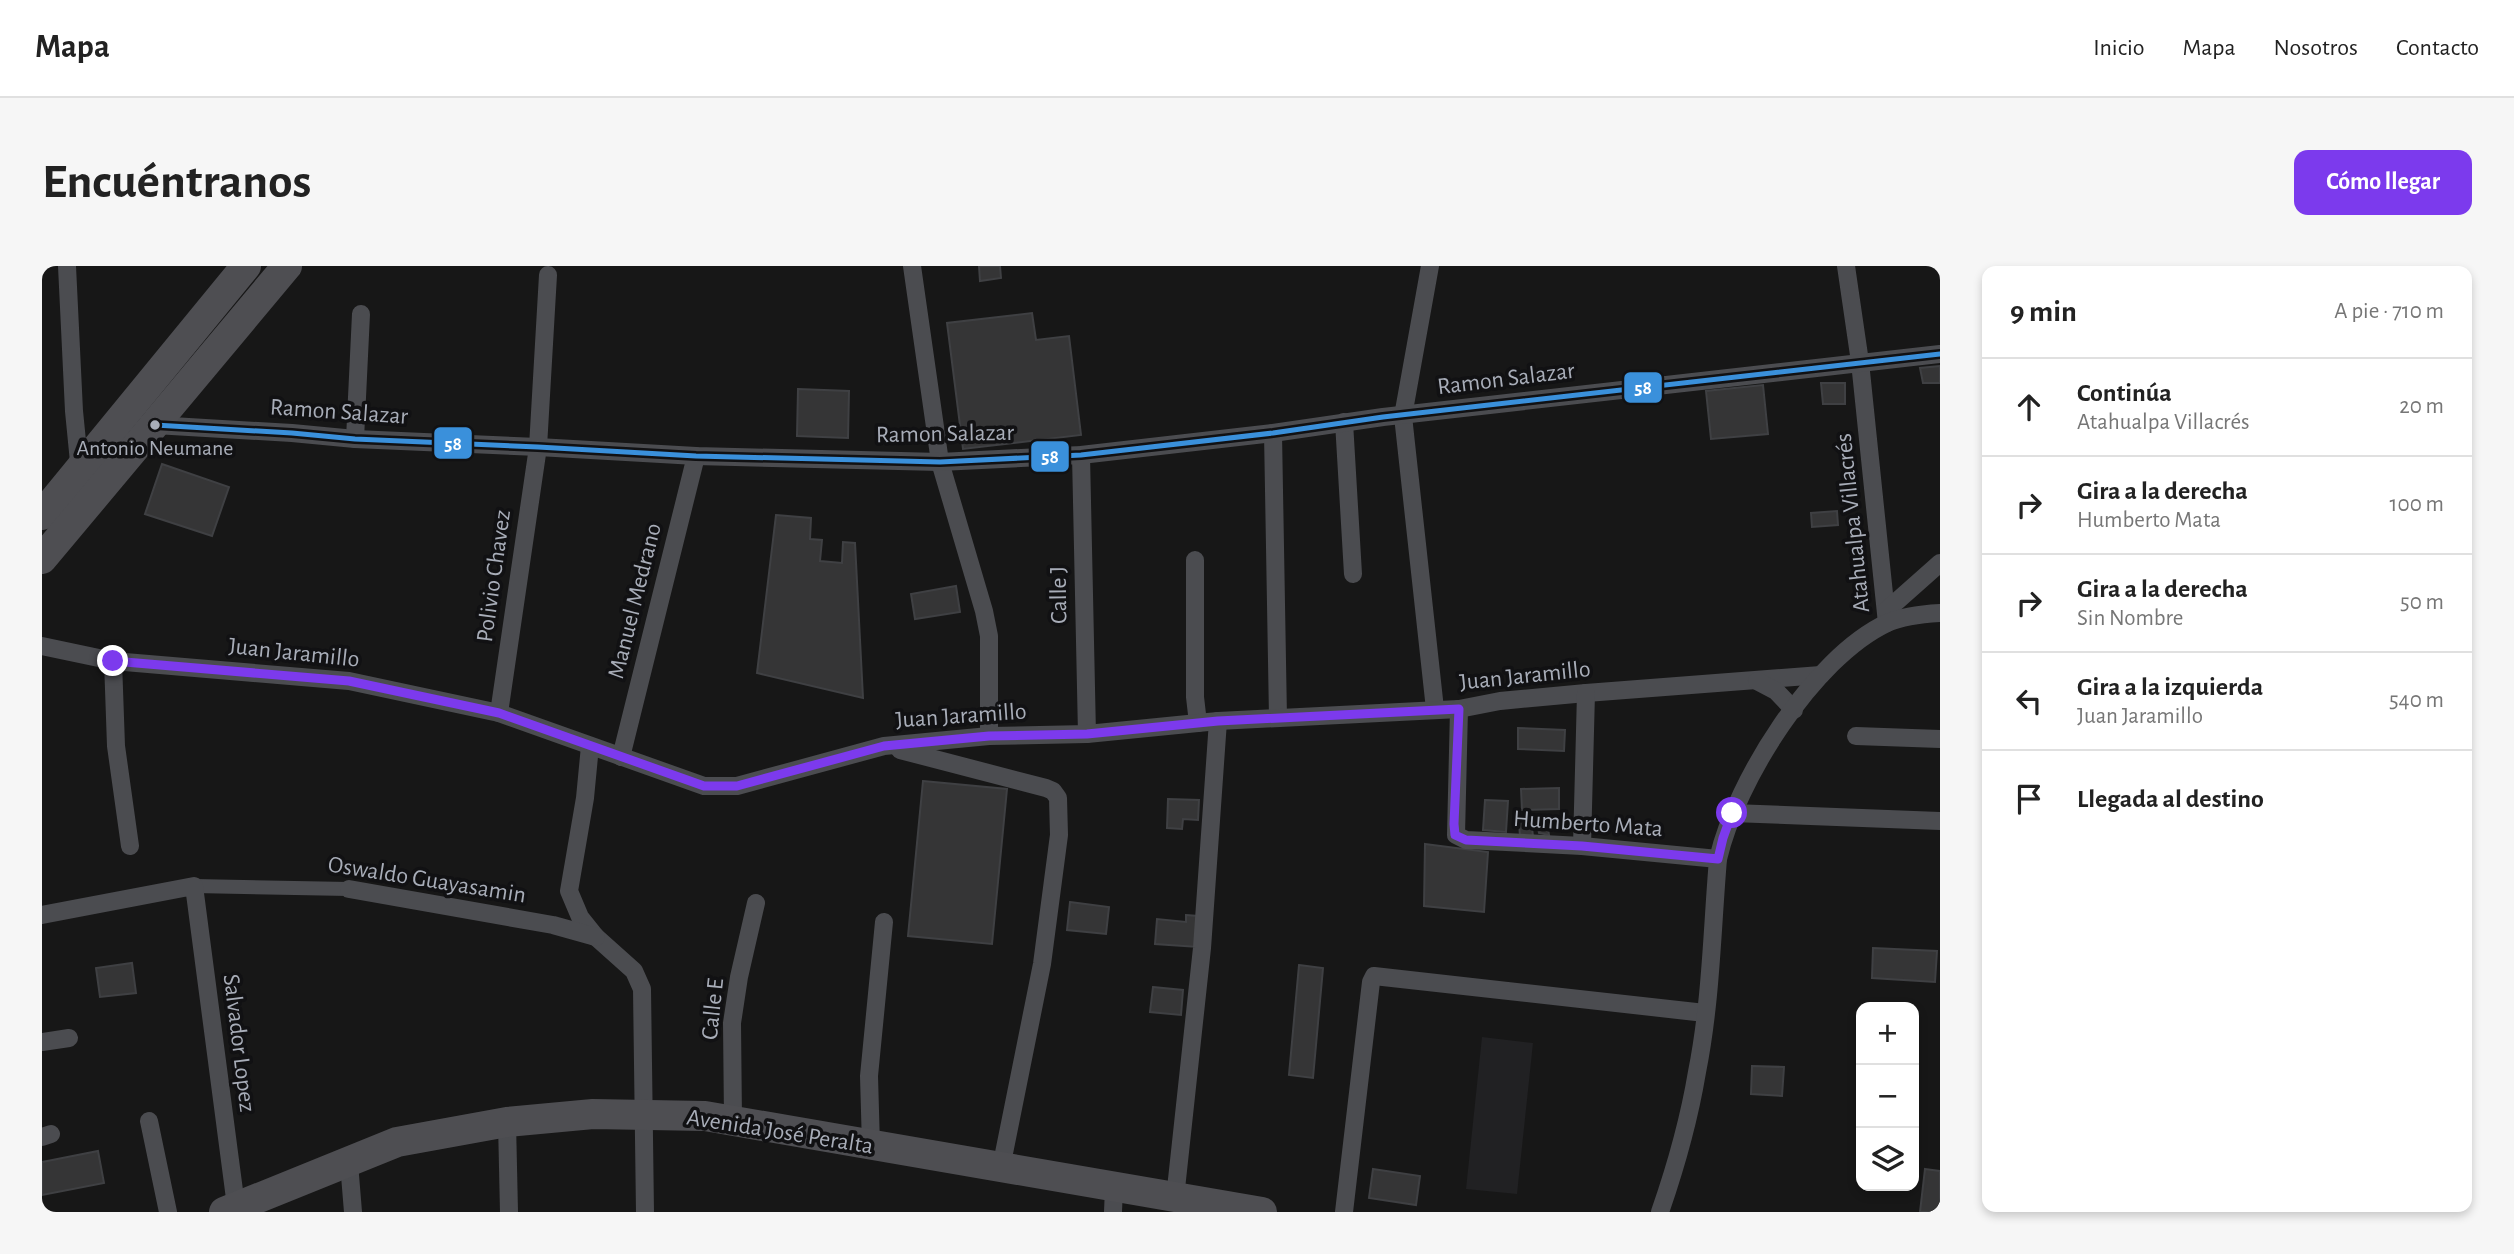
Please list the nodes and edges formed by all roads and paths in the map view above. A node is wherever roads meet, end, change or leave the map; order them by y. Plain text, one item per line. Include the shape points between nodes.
1 (67, 266) edge
2 (246, 266) edge
3 (287, 266) edge
4 (912, 266) edge
5 (1430, 266) edge
6 (1846, 266) edge
7 (548, 275) dead end
8 (361, 314) dead end
9 (1940, 354) edge
10 (1860, 362) junction
11 (1403, 416) junction
12 (1344, 422) junction
13 (155, 425) junction
14 (1273, 433) junction
15 (355, 439) junction
16 (538, 447) junction
17 (1081, 455) junction
18 (696, 456) junction
19 (940, 462) junction
20 (80, 467) junction
21 (85, 507) junction
22 (42, 515) edge
23 (42, 559) edge
24 (1195, 560) dead end
25 (1940, 563) edge
26 (1353, 574) dead end
27 (1940, 613) edge
28 (1887, 616) junction
29 (42, 646) edge
30 (113, 661) junction
31 (1821, 675) junction
32 (1757, 681) junction
33 (1586, 692) junction
34 (1435, 709) junction
35 (1459, 709) junction
36 (1794, 710) junction
37 (499, 713) junction
38 (1278, 718) junction
39 (1218, 721) junction
40 (1198, 723) junction
41 (1087, 734) junction
42 (989, 736) junction
43 (1856, 736) dead end
44 (1940, 739) edge
45 (590, 746) junction
46 (884, 746) junction
47 (621, 757) junction
48 (1732, 813) junction
49 (1940, 821) edge
50 (130, 846) dead end
51 (1582, 846) junction
52 (1718, 859) junction
53 (194, 886) junction
54 (349, 889) joint
55 (756, 903) dead end
56 (42, 915) edge
57 (884, 922) dead end
58 (596, 937) junction
59 (1705, 1013) junction
60 (69, 1038) dead end
61 (42, 1042) edge
62 (644, 1115) junction
63 (733, 1120) junction
64 (149, 1121) dead end
65 (507, 1122) junction
66 (871, 1146) junction
67 (349, 1163) junction
68 (1001, 1168) junction
69 (1175, 1198) junction
70 (1114, 1200) edge
71 (230, 1209) edge
72 (168, 1212) edge
73 (353, 1212) edge
74 (509, 1212) edge
75 (645, 1212) edge
76 (1262, 1212) edge
77 (1344, 1212) edge
78 (1660, 1212) edge

1 - 20 street
2 - 20 highway
3 - 13 highway
4 - 19 street
5 - 11 street
6 - 10 street, Atahualpa Villacrés
7 - 16 street, Polivio Chavez
8 - 15 street
9 - 10 street, Ramon Salazar
10 - 11 street, Ramon Salazar
10 - 28 street, Atahualpa Villacrés
11 - 12 street, Ramon Salazar
11 - 34 street
12 - 14 street, Ramon Salazar
12 - 26 street
13 - 15 street, Ramon Salazar
13 - 21 highway
14 - 17 street, Ramon Salazar
14 - 38 street
15 - 16 street, Ramon Salazar
16 - 18 street, Ramon Salazar
16 - 37 street, Polivio Chavez
17 - 19 street, Ramon Salazar
17 - 41 street, Calle J
18 - 19 street, Ramon Salazar
18 - 47 street, Manuel Medrano
19 - 42 street via 989,636
20 - 21 street
20 - 22 highway
21 - 23 highway
24 - 40 street
25 - 28 street
27 - 28 street
28 - 31 street, Atahualpa Villacrés
29 - 30 street, Juan Jaramillo
30 - 37 street, Juan Jaramillo via 349,681
30 - 50 street via 116,746
31 - 32 street, Juan Jaramillo
31 - 36 street, Atahualpa Villacrés
32 - 33 street, Juan Jaramillo
32 - 36 street via 1776,691
33 - 35 street, Juan Jaramillo
33 - 51 street
34 - 35 street, Juan Jaramillo
34 - 38 street, Juan Jaramillo
35 - 51 street, Humberto Mata via 1455,835 1466,840
36 - 48 street, Atahualpa Villacrés via 1766,748
37 - 45 street, Juan Jaramillo
38 - 39 street, Juan Jaramillo
39 - 40 street, Juan Jaramillo
39 - 69 street via 1202,948
40 - 41 street, Juan Jaramillo
41 - 42 street, Juan Jaramillo
42 - 46 street, Juan Jaramillo
43 - 44 street
45 - 47 street, Juan Jaramillo
45 - 58 street via 569,891 580,917
46 - 47 street, Juan Jaramillo via 737,786 704,786
46 - 68 street via 1046,788 1058,798 1059,835 1042,964
48 - 49 street
48 - 52 street, Atahualpa Villacrés
51 - 52 street, Humberto Mata
52 - 59 street, Atahualpa Villacrés
53 - 54 street, Oswaldo Guayasamin
53 - 56 street, Oswaldo Guayasamin
53 - 71 street, Salvador Lopez
54 - 58 street, Oswaldo Guayasamin via 553,925
55 - 63 street, Calle E via 732,1023
57 - 66 street via 869,1076
58 - 62 street via 635,971 642,989
59 - 77 street via 1374,976
59 - 78 street, Atahualpa Villacrés via 1695,1085
60 - 61 street
62 - 63 highway, Avenida José Peralta
62 - 65 highway, Avenida José Peralta via 593,1114
62 - 75 street
63 - 66 highway, Avenida José Peralta
64 - 72 street
65 - 67 highway, Avenida José Peralta via 397,1142
65 - 74 street
66 - 68 highway, Avenida José Peralta
67 - 71 highway, Avenida José Peralta
67 - 73 street
68 - 70 highway, Avenida José Peralta
69 - 70 highway, Avenida José Peralta
69 - 76 highway, Avenida José Peralta

